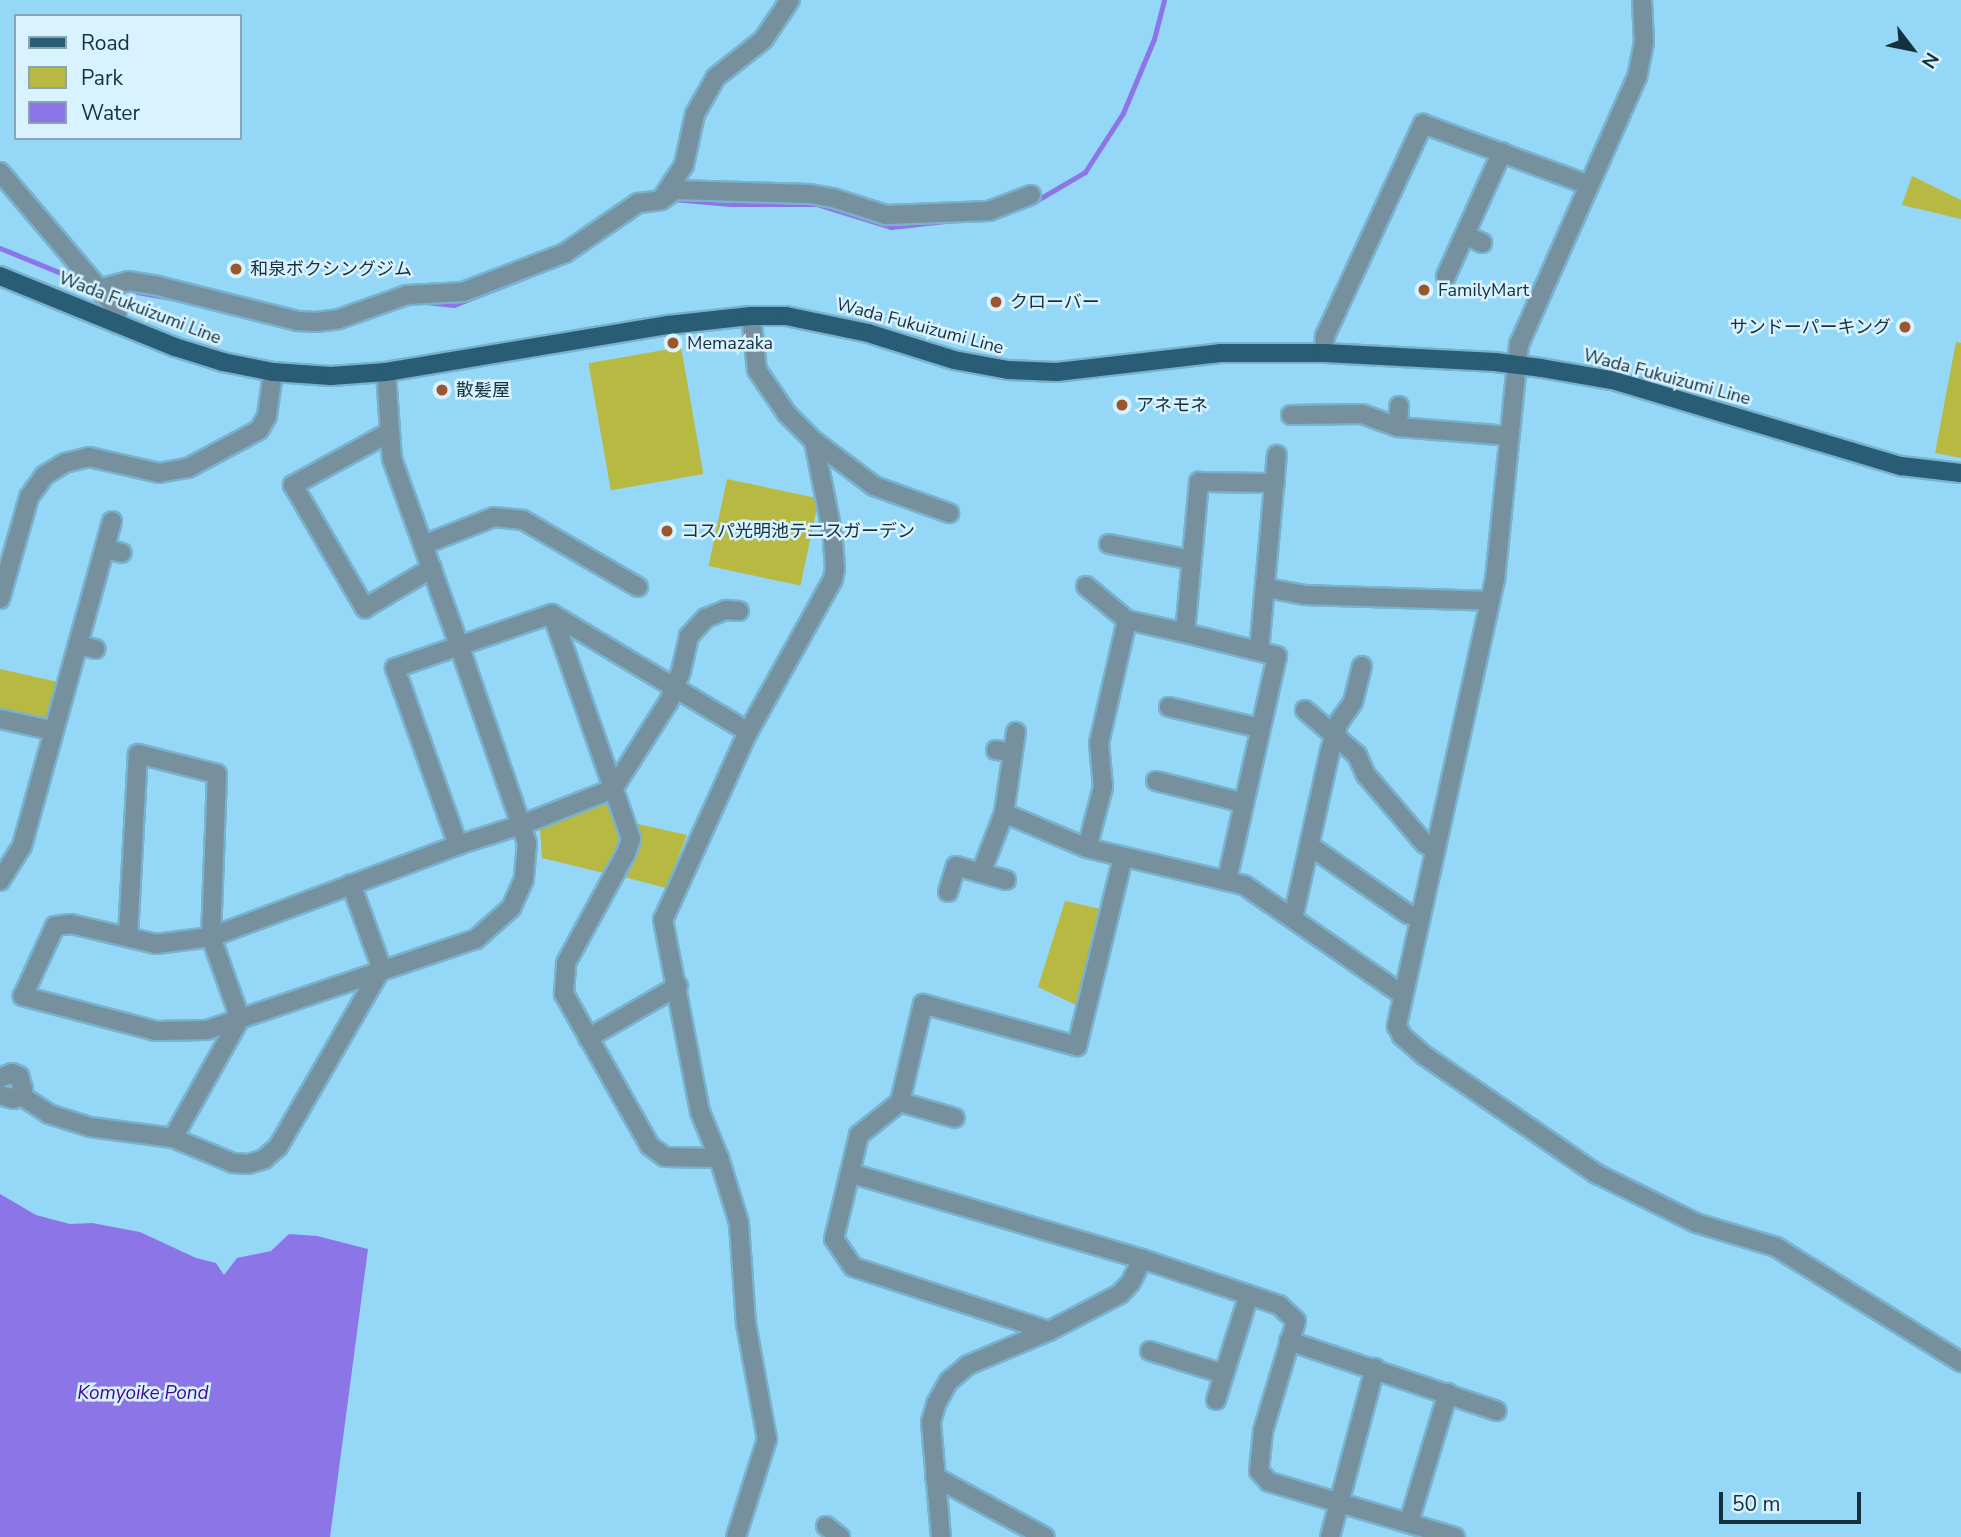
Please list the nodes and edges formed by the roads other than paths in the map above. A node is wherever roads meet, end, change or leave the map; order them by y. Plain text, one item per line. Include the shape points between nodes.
1 (790, 0) edge
2 (1642, 0) edge
3 (1502, 152) junction
4 (0, 172) edge
5 (1589, 185) junction
6 (1031, 195) dead end
7 (661, 200) junction
8 (1465, 235) junction
9 (1482, 243) dead end
10 (0, 276) edge
11 (1446, 276) dead end
12 (99, 289) junction
13 (751, 316) junction
14 (117, 324) junction
15 (1324, 354) junction
16 (1516, 364) junction
17 (273, 372) junction
18 (386, 372) junction
19 (1399, 406) dead end
20 (1302, 409) dead end
21 (1398, 427) junction
22 (390, 432) junction
23 (1509, 436) junction
24 (814, 441) junction
25 (1277, 455) dead end
26 (1961, 473) edge
27 (1275, 483) junction
28 (949, 513) dead end
29 (112, 521) dead end
30 (8, 538) edge
31 (1109, 544) dead end
32 (423, 545) junction
33 (1191, 560) junction
34 (432, 568) junction
35 (1086, 586) dead end
36 (638, 587) dead end
37 (1266, 588) junction
38 (0, 599) edge
39 (1490, 601) junction
40 (739, 611) dead end
41 (552, 614) junction
42 (1128, 620) junction
43 (1185, 633) junction
44 (78, 645) junction
45 (459, 645) junction
46 (96, 649) dead end
47 (1259, 651) junction
48 (1362, 666) dead end
49 (674, 686) junction
50 (1169, 707) dead end
51 (1305, 710) dead end
52 (0, 719) edge
53 (1260, 728) junction
54 (54, 731) junction
55 (748, 732) junction
56 (1016, 732) dead end
57 (1335, 735) junction
58 (1156, 781) dead end
59 (613, 789) junction
60 (1244, 803) junction
61 (1004, 813) junction
62 (521, 825) junction
63 (458, 845) junction
64 (1310, 846) junction
65 (1087, 848) junction
66 (1435, 850) junction
67 (1123, 857) junction
68 (981, 873) junction
69 (1006, 880) dead end
70 (1227, 880) junction
71 (0, 881) edge
72 (351, 884) junction
73 (948, 892) dead end
74 (1293, 918) junction
75 (1420, 918) junction
76 (128, 936) junction
77 (211, 937) junction
78 (379, 973) junction
79 (678, 986) junction
80 (1403, 995) junction
81 (238, 1023) junction
82 (588, 1038) junction
83 (0, 1077) edge
84 (0, 1095) edge
85 (20, 1096) junction
86 (900, 1102) junction
87 (955, 1118) dead end
88 (173, 1138) junction
89 (719, 1157) junction
90 (850, 1173) junction
91 (1142, 1259) junction
92 (1249, 1295) junction
93 (1049, 1331) junction
94 (1289, 1341) junction
95 (1150, 1351) dead end
96 (1961, 1362) edge
97 (1375, 1368) junction
98 (1224, 1374) junction
99 (1448, 1393) junction
100 (1216, 1400) dead end
101 (1497, 1411) dead end
102 (935, 1477) junction
103 (1339, 1502) junction
104 (1409, 1522) junction
105 (1448, 1536) edge
106 (736, 1537) edge
107 (941, 1537) edge
108 (1045, 1537) edge
109 (1330, 1537) edge

1 - 7 street via 763,40 716,77 695,114 684,165
2 - 5 street via 1644,42 1637,77
3 - 5 street
3 - 8 street
3 - 15 street via 1423,124 1325,336
4 - 12 street
5 - 16 street via 1519,344
6 - 7 street via 989,211 886,215 810,194 676,190
7 - 12 street via 638,203 565,253 463,292 407,295 339,319 297,321 128,281
8 - 9 street
8 - 11 street
10 - 14 main road, Wada Fukuizumi Line
12 - 14 street via 117,310
13 - 15 main road, Wada Fukuizumi Line via 819,321 954,360 1008,370 1057,372 1220,353
13 - 18 main road, Wada Fukuizumi Line via 668,325
13 - 24 street via 757,370
14 - 17 main road, Wada Fukuizumi Line via 223,362
15 - 16 main road, Wada Fukuizumi Line
16 - 23 street
16 - 26 main road, Wada Fukuizumi Line via 1612,380 1901,466
17 - 18 main road, Wada Fukuizumi Line via 331,376
17 - 30 street via 267,416 259,430 178,472 159,473 89,457 53,468 37,483
18 - 22 street
19 - 21 street
20 - 21 street via 1362,414
21 - 23 street
22 - 32 street via 391,459
22 - 34 street via 293,485 365,608
23 - 39 street
24 - 28 street via 874,486
24 - 55 street via 833,537 833,579
25 - 27 street
27 - 33 street via 1199,482
27 - 37 street
29 - 44 street via 113,551
30 - 38 street
31 - 33 street
32 - 34 street
32 - 36 street via 494,517 523,520
33 - 43 street
34 - 45 street
35 - 42 street
37 - 39 street via 1304,595
37 - 47 street
39 - 66 street
40 - 49 street via 726,610 696,626
41 - 45 street
41 - 49 street
41 - 59 street
42 - 43 street
42 - 65 street via 1099,743 1103,787
43 - 47 street
44 - 46 street
44 - 54 street
45 - 62 street
45 - 63 street via 395,668
47 - 53 street via 1277,656
48 - 57 street via 1353,702
49 - 55 street
49 - 59 street
50 - 53 street
51 - 57 street
52 - 54 street
53 - 60 street
54 - 71 street via 22,846
55 - 79 street via 663,920
56 - 61 street via 1004,752
57 - 64 street
57 - 66 street via 1357,755 1366,775 1424,843
58 - 60 street
59 - 62 street
59 - 82 street via 631,839 566,963 563,978 564,994
60 - 70 street
61 - 65 street
61 - 68 street
62 - 63 street
62 - 78 street via 527,843 524,879 502,919 476,939
63 - 72 street
64 - 74 street
64 - 75 street
65 - 67 street
66 - 75 street
67 - 70 street
67 - 86 street via 1077,1046 923,1004
68 - 69 street
68 - 73 street via 956,866
70 - 74 street via 1244,885
72 - 77 street
72 - 78 street via 379,961
74 - 80 street
75 - 80 street
76 - 77 street via 156,944
76 - 77 street via 138,754 217,774
76 - 81 street via 71,924 55,926 23,996 156,1031 207,1030
77 - 81 street
78 - 81 street
78 - 88 street via 278,1147 264,1159 233,1163
79 - 82 street
79 - 89 street via 700,1112
80 - 96 street via 1397,1026 1402,1036 1597,1174 1696,1223 1776,1247
81 - 88 street
82 - 89 street via 650,1146 665,1157
83 - 85 street via 19,1076
84 - 85 street via 8,1100
85 - 88 street via 50,1114 90,1127
86 - 87 street
86 - 90 street via 859,1135
89 - 106 street via 739,1223 746,1324 766,1439
90 - 91 street
90 - 93 street via 834,1239 853,1267
91 - 92 street
91 - 93 street via 1120,1294
92 - 94 street via 1279,1305 1296,1321
92 - 98 street
93 - 102 street via 968,1365 949,1381 930,1422
94 - 97 street
94 - 103 street via 1264,1431 1259,1471 1269,1482
95 - 98 street
97 - 99 street
97 - 103 street
98 - 100 street
99 - 101 street
99 - 104 street
102 - 107 street
102 - 108 street
103 - 104 street
103 - 109 street
104 - 105 street

